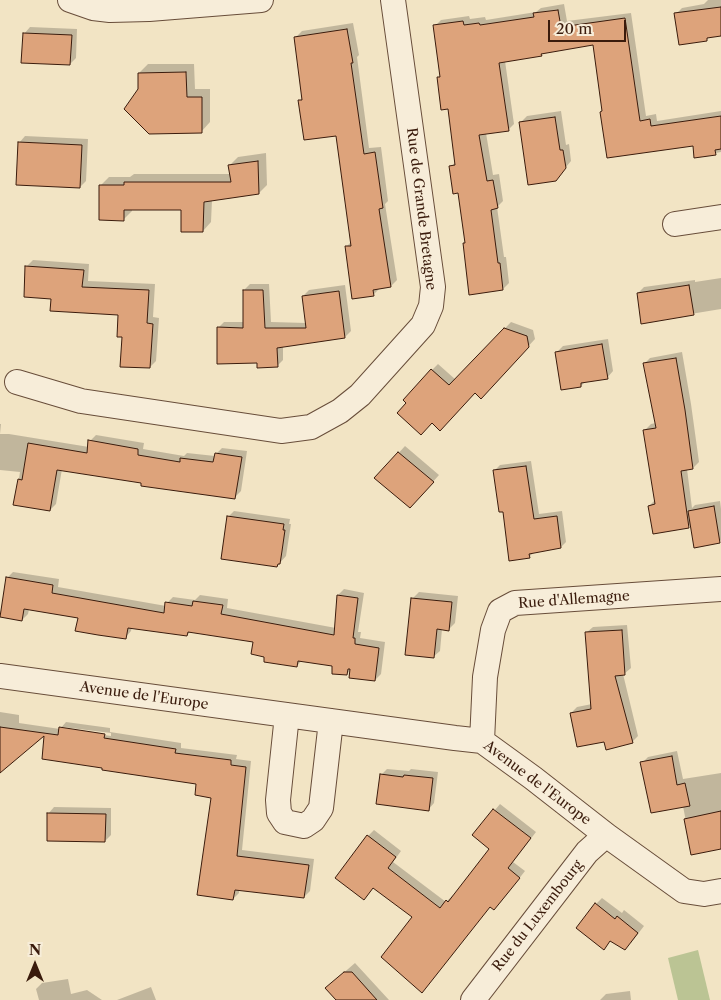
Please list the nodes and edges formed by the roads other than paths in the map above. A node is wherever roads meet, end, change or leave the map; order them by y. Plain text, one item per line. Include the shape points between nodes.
1 (70, 0) edge
2 (261, 0) edge
3 (393, 0) edge
4 (721, 217) edge
5 (676, 224) dead end
6 (17, 382) dead end
7 (721, 589) edge
8 (0, 676) edge
9 (287, 715) junction
10 (331, 721) junction
11 (482, 741) junction
12 (606, 834) junction
13 (721, 891) edge
14 (472, 1000) edge

1 - 2 street via 110,10
3 - 6 street, Rue de Grande Bretagne via 433,287 432,306 423,325 360,395 340,412 311,426 281,431 81,401
4 - 5 street
7 - 11 street, Rue d'Allemagne via 515,603 500,611 493,630 486,677
8 - 9 street, Avenue de l'Europe
9 - 10 street, Avenue de l'Europe
9 - 10 street via 279,812 285,822 304,826 321,808
10 - 11 street, Avenue de l'Europe
11 - 12 street, Avenue de l'Europe
12 - 13 street, Avenue de l'Europe via 684,891 704,894
12 - 14 street, Rue du Luxembourg via 587,852

